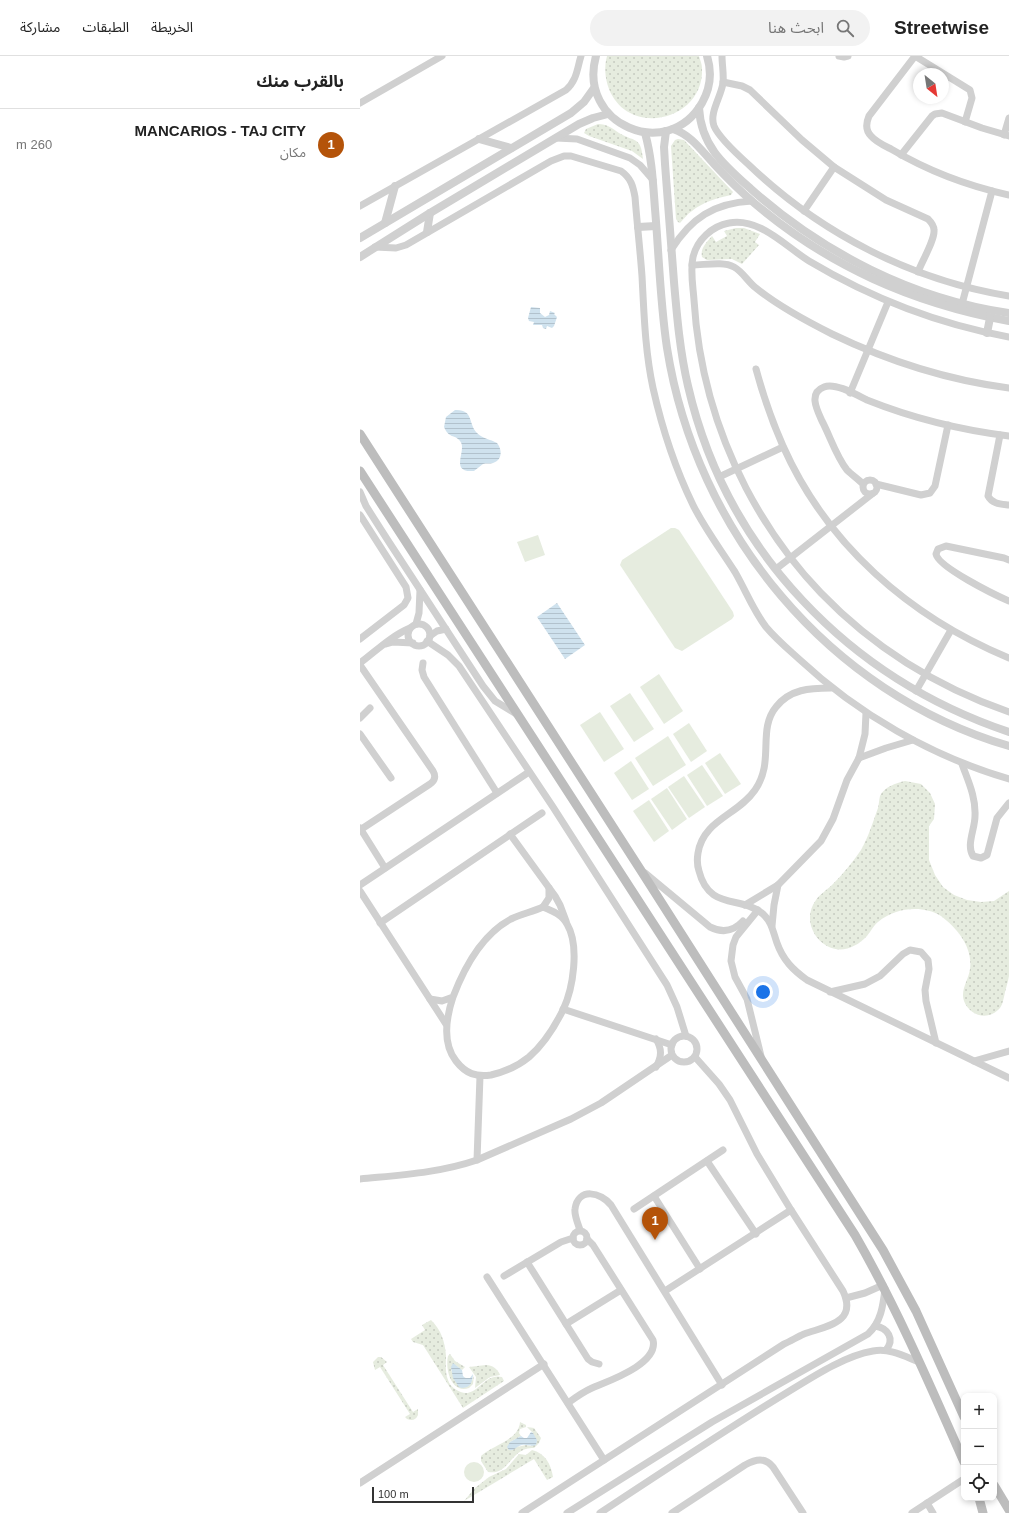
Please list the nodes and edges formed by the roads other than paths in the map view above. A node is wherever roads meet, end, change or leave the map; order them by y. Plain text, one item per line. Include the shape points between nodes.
1 (442, 56) edge
2 (581, 56) edge
3 (596, 56) edge
4 (707, 56) edge
5 (722, 56) edge
6 (839, 56) edge
7 (848, 56) edge
8 (915, 56) edge
9 (723, 82) junction
10 (594, 88) junction
11 (360, 103) edge
12 (699, 108) junction
13 (608, 114) junction
14 (1009, 118) edge
15 (965, 122) junction
16 (670, 130) junction
17 (645, 132) junction
18 (1007, 136) edge
19 (556, 138) junction
20 (479, 139) junction
21 (511, 148) junction
22 (901, 155) junction
23 (834, 167) junction
24 (653, 180) junction
25 (395, 186) junction
26 (992, 191) junction
27 (1009, 195) edge
28 (752, 201) junction
29 (360, 206) edge
30 (804, 211) junction
31 (430, 213) junction
32 (385, 223) junction
33 (656, 226) junction
34 (638, 228) junction
35 (427, 232) junction
36 (360, 238) edge
37 (375, 248) junction
38 (671, 250) junction
39 (360, 257) edge
40 (692, 265) junction
41 (918, 272) junction
42 (966, 287) junction
43 (1009, 296) edge
44 (888, 302) junction
45 (962, 304) junction
46 (1009, 313) edge
47 (990, 318) junction
48 (1009, 321) edge
49 (987, 333) junction
50 (1009, 337) edge
51 (868, 350) junction
52 (756, 369) dead end
53 (1009, 388) edge
54 (850, 392) junction
55 (948, 425) junction
56 (360, 434) edge
57 (1000, 435) junction
58 (1009, 436) edge
59 (783, 447) junction
60 (737, 469) junction
61 (360, 471) edge
62 (721, 481) junction
63 (863, 484) junction
64 (876, 484) junction
65 (711, 490) junction
66 (360, 492) edge
67 (872, 494) junction
68 (1009, 505) edge
69 (360, 515) edge
70 (831, 526) junction
71 (791, 557) junction
72 (1009, 560) edge
73 (776, 569) junction
74 (420, 590) junction
75 (1009, 600) edge
76 (413, 626) junction
77 (446, 629) junction
78 (951, 630) junction
79 (360, 639) edge
80 (428, 639) junction
81 (412, 643) junction
82 (386, 644) junction
83 (1009, 658) edge
84 (423, 663) dead end
85 (360, 664) edge
86 (925, 675) junction
87 (831, 688) junction
88 (916, 691) junction
89 (370, 708) dead end
90 (1009, 712) edge
91 (866, 713) junction
92 (518, 715) junction
93 (360, 718) edge
94 (979, 721) junction
95 (1009, 732) edge
96 (360, 734) edge
97 (975, 734) junction
98 (913, 740) junction
99 (1009, 746) edge
100 (859, 758) junction
101 (962, 764) junction
102 (529, 772) junction
103 (391, 778) dead end
104 (1009, 779) edge
105 (497, 793) junction
106 (1009, 803) edge
107 (542, 813) dead end
108 (360, 829) edge
109 (510, 834) junction
110 (385, 868) junction
111 (640, 869) junction
112 (360, 885) edge
113 (778, 885) junction
114 (549, 888) junction
115 (360, 891) edge
116 (745, 905) junction
117 (543, 907) junction
118 (756, 909) junction
119 (380, 923) junction
120 (567, 925) junction
121 (772, 926) junction
122 (736, 931) junction
123 (830, 992) junction
124 (453, 998) junction
125 (430, 999) junction
126 (563, 1009) junction
127 (446, 1024) junction
128 (686, 1036) junction
129 (656, 1039) junction
130 (936, 1043) junction
131 (672, 1044) junction
132 (1009, 1051) edge
133 (672, 1055) junction
134 (694, 1058) junction
135 (762, 1060) junction
136 (974, 1061) junction
137 (656, 1067) junction
138 (480, 1076) junction
139 (1009, 1078) edge
140 (723, 1150) dead end
141 (477, 1160) junction
142 (707, 1161) junction
143 (360, 1179) edge
144 (654, 1196) junction
145 (634, 1210) dead end
146 (791, 1210) junction
147 (580, 1230) junction
148 (756, 1234) junction
149 (573, 1238) junction
150 (588, 1239) junction
151 (527, 1262) junction
152 (700, 1269) junction
153 (504, 1276) dead end
154 (487, 1277) dead end
155 (884, 1287) junction
156 (621, 1290) junction
157 (665, 1292) junction
158 (846, 1298) junction
159 (566, 1324) junction
160 (876, 1326) junction
161 (886, 1350) junction
162 (919, 1362) junction
163 (544, 1364) junction
164 (599, 1364) dead end
165 (722, 1384) junction
166 (568, 1403) junction
167 (961, 1410) edge
168 (961, 1455) edge
169 (604, 1460) junction
170 (961, 1481) edge
171 (360, 1483) edge
172 (997, 1490) edge
173 (980, 1501) edge
174 (927, 1503) junction
175 (1009, 1510) edge
176 (605, 1512) edge
177 (522, 1513) edge
178 (568, 1513) edge
179 (672, 1513) edge
180 (803, 1513) edge
181 (912, 1513) edge
182 (933, 1513) edge
183 (983, 1513) edge

1 - 11 street
2 - 20 street via 574,82 566,90
3 - 10 street via 593,67
4 - 12 street via 709,84
5 - 9 street
6 - 7 street
8 - 15 street via 970,90 972,98
8 - 22 street via 869,116 866,124 871,136
9 - 23 street via 750,90
9 - 30 street via 713,115 716,130 759,175
10 - 13 street
10 - 21 street via 578,108
12 - 16 street via 687,120
12 - 45 street via 702,130 712,149 741,180 790,221 872,270
13 - 17 street via 628,128
13 - 19 street via 586,120
14 - 18 street
15 - 18 street
15 - 22 street via 942,113 935,114
16 - 17 street
16 - 28 street via 685,134
16 - 38 street via 664,156
17 - 24 street
19 - 24 street via 580,140 630,158
19 - 31 street
20 - 21 street
20 - 25 street
21 - 32 street
22 - 26 street via 942,175
23 - 30 street
23 - 41 street via 874,193 931,222 933,236
24 - 33 street
25 - 29 street
25 - 32 street
26 - 27 street
26 - 42 street
28 - 38 street via 727,204 705,214 686,229
28 - 47 street via 799,238 857,272 932,303
30 - 41 street via 859,245
31 - 35 street
31 - 37 street
32 - 36 street
33 - 34 street
33 - 65 street via 670,366 684,420
34 - 35 street via 633,190 626,174 579,158 564,156
34 - 87 street via 649,367 660,417 693,504 758,616 780,642
35 - 37 street via 401,246
37 - 39 street
38 - 62 street via 678,330 685,374 698,424
40 - 44 street via 696,250 710,231 732,222 747,223 762,228 826,271
40 - 51 street via 734,267 756,288 795,314
40 - 60 street via 701,359 719,426
41 - 42 street
42 - 43 street
42 - 45 street
44 - 49 street
44 - 51 street
45 - 46 street
47 - 48 street
47 - 49 street
49 - 50 street
51 - 53 street via 929,372
51 - 54 street
52 - 59 street
54 - 55 street via 898,411
54 - 63 street via 835,386 825,386 817,392 815,402 842,462
55 - 57 street
55 - 64 street via 935,486 930,493 921,495
56 - 111 main road
57 - 58 street
57 - 68 street via 988,496 994,503
59 - 60 street
59 - 70 street via 814,502
60 - 62 street
60 - 71 street via 767,524
61 - 92 main road
62 - 65 street
62 - 73 street via 749,531
63 - 64 street via 870,480
63 - 67 street via 864,491
64 - 67 street via 876,490
65 - 97 street via 730,526 753,560 782,597 818,636 886,689 926,712
66 - 74 street via 366,506
67 - 70 street
69 - 79 street via 406,587 408,598 404,605
70 - 71 street
70 - 78 street via 886,584 923,613
71 - 73 street
71 - 86 street via 852,623 887,651
72 - 75 street via 946,546 941,547 936,554 939,561 956,572
73 - 88 street via 811,610 845,641 871,662
74 - 76 street via 420,607
74 - 77 street
76 - 80 street via 425,626 428,629
76 - 81 street via 408,635
76 - 82 street via 391,638
77 - 80 street via 437,631
77 - 92 street via 491,697
78 - 83 street
78 - 86 street
80 - 81 street via 419,645
80 - 102 street via 459,666
81 - 82 street
82 - 85 street
84 - 105 street via 424,677
85 - 108 street via 435,776 430,784
86 - 88 street
86 - 90 street
87 - 91 street
87 - 116 street via 813,688 793,693 775,708 766,729 765,767 757,788 743,803 711,826 700,844 697,860 704,884 726,901
88 - 94 street
89 - 93 street
91 - 98 street
91 - 100 street via 865,734
92 - 155 main road via 845,1219
94 - 95 street
94 - 97 street
96 - 103 street
97 - 99 street
98 - 100 street
98 - 101 street
100 - 113 street via 821,841
101 - 104 street
101 - 106 street via 975,806 970,846 973,856 981,858 987,855 997,818
102 - 105 street
102 - 128 street via 667,985
105 - 110 street
107 - 109 street
108 - 110 street
109 - 114 street
109 - 119 street
110 - 112 street
111 - 122 street via 710,927
111 - 135 main road
113 - 116 street
113 - 121 street
114 - 117 street via 549,898
114 - 120 street via 560,905
115 - 119 street
116 - 118 street
117 - 120 street via 561,917
117 - 124 street via 509,920 487,938 466,966
118 - 121 street
118 - 122 street
119 - 125 street
120 - 126 street via 572,936 574,964 571,985
121 - 123 street via 778,946 787,962 798,974
122 - 135 street via 731,953 732,970 747,999
123 - 130 street
123 - 130 street via 865,984 880,976 910,950 921,952 928,960 926,1001
124 - 125 street via 442,1001
124 - 127 street
125 - 127 street
126 - 129 street
126 - 138 street via 555,1025 529,1056 498,1074
127 - 138 street via 449,1046 454,1058 460,1067
128 - 131 street via 680,1037
128 - 134 street via 695,1042 697,1047
129 - 131 street
129 - 137 street via 661,1053
130 - 136 street
131 - 133 street
132 - 136 street
133 - 134 street via 680,1062
133 - 137 street
134 - 146 street via 719,1084 730,1100 757,1154
135 - 167 main road via 890,1262
136 - 139 street
137 - 141 street via 601,1103 571,1119
138 - 141 street
140 - 142 street
141 - 143 street via 432,1172
142 - 144 street
142 - 148 street
144 - 145 street
144 - 152 street
146 - 148 street
146 - 158 street
147 - 149 street
147 - 150 street via 586,1233
147 - 157 street via 575,1213 577,1203 589,1194 604,1198 611,1205
148 - 152 street
149 - 150 street via 574,1242 580,1245
149 - 151 street via 561,1242
150 - 156 street
151 - 153 street
151 - 159 street
152 - 157 street
154 - 163 street
155 - 158 street
155 - 160 street
155 - 162 main road
156 - 159 street
156 - 166 street via 653,1340 652,1351 643,1361 620,1377 584,1392
157 - 165 street
158 - 165 street via 846,1311 836,1322 784,1344
159 - 164 street via 588,1359
160 - 161 street via 888,1333 890,1342
160 - 178 street via 860,1340 712,1422
161 - 162 street
161 - 176 street via 861,1354 821,1372 723,1432
162 - 168 main road
163 - 166 street
163 - 171 street
165 - 169 street
166 - 169 street
169 - 177 street
170 - 174 street
172 - 175 main road
173 - 183 main road
174 - 181 street
174 - 182 street
179 - 180 street via 745,1465 761,1459 773,1467

